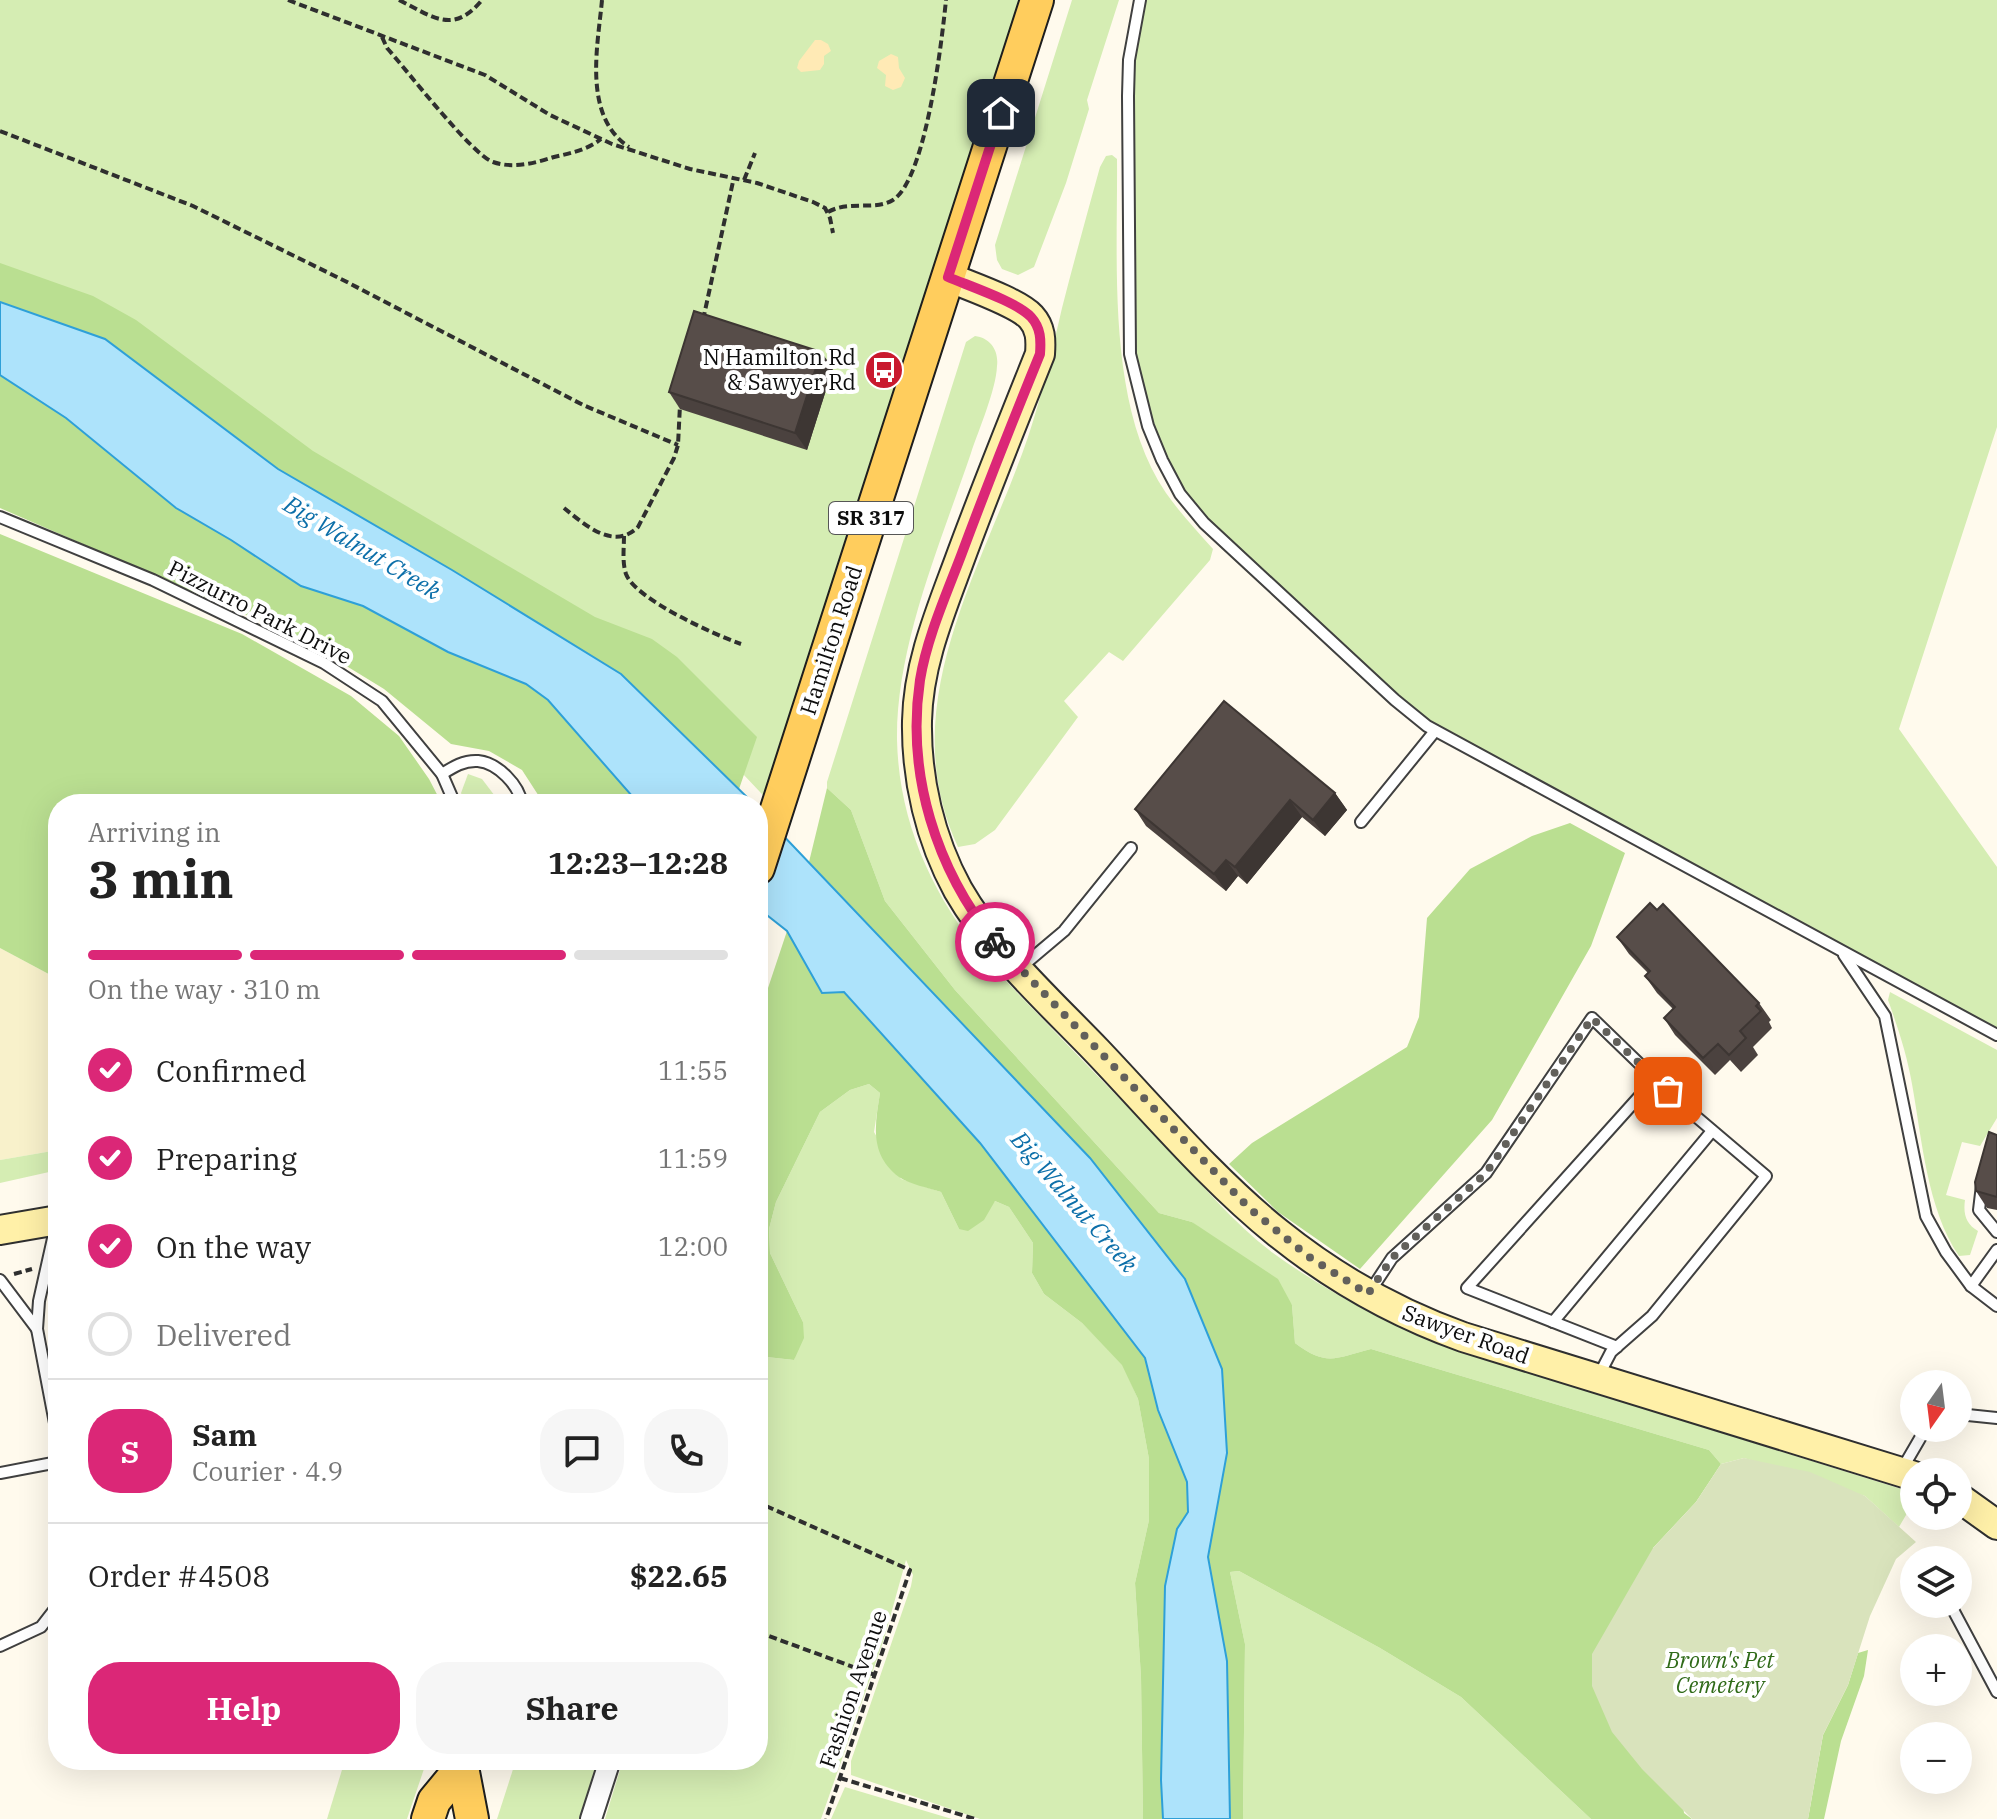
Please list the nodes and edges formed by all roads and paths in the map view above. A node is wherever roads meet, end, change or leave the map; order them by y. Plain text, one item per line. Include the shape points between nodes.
1 (288, 0) edge
2 (399, 0) edge
3 (482, 0) edge
4 (602, 0) edge
5 (946, 0) edge
6 (1037, 0) edge
7 (1140, 0) edge
8 (381, 35) junction
9 (0, 131) edge
10 (601, 139) junction
11 (635, 150) junction
12 (755, 153) dead end
13 (734, 177) junction
14 (744, 180) junction
15 (827, 212) junction
16 (833, 233) dead end
17 (948, 277) junction
18 (700, 330) edge
19 (680, 394) edge
20 (678, 445) junction
21 (564, 508) dead end
22 (0, 517) edge
23 (624, 536) junction
24 (741, 644) dead end
25 (1435, 731) junction
26 (442, 774) junction
27 (451, 794) edge
28 (519, 794) edge
29 (1361, 822) dead end
30 (768, 837) edge
31 (1131, 848) dead end
32 (1841, 951) junction
33 (1019, 969) junction
34 (1997, 1035) edge
35 (1655, 1079) junction
36 (1712, 1131) junction
37 (1986, 1171) edge
38 (48, 1222) edge
39 (0, 1230) edge
40 (1997, 1232) edge
41 (1997, 1250) edge
42 (48, 1263) edge
43 (0, 1280) edge
44 (1971, 1286) junction
45 (1368, 1294) junction
46 (1997, 1306) edge
47 (1553, 1322) junction
48 (37, 1329) junction
49 (1617, 1347) junction
50 (1598, 1378) junction
51 (48, 1387) edge
52 (1972, 1415) edge
53 (1997, 1418) edge
54 (48, 1464) edge
55 (1900, 1471) edge
56 (0, 1473) edge
57 (768, 1507) edge
58 (1972, 1507) edge
59 (1997, 1525) edge
60 (48, 1618) edge
61 (1957, 1618) edge
62 (768, 1636) edge
63 (0, 1646) edge
64 (875, 1675) junction
65 (1997, 1692) edge
66 (458, 1770) edge
67 (464, 1770) edge
68 (607, 1770) edge
69 (840, 1778) junction
70 (428, 1819) edge
71 (472, 1819) edge
72 (591, 1819) edge
73 (826, 1819) edge
74 (975, 1819) edge

1 - 8 path
2 - 3 path via 451,22 468,16
4 - 11 path via 597,89 615,132
5 - 15 path via 929,112 908,181 892,201
6 - 17 main road, Hamilton Road / SR 317
7 - 25 lane via 1129,60 1128,320 1130,354 1148,426 1180,494 1204,523
8 - 10 path via 485,75
8 - 10 path via 458,131 494,163 535,162 591,147
9 - 20 path via 193,206 572,400
10 - 11 path
11 - 13 path
12 - 14 path
13 - 14 path
13 - 18 path
14 - 15 path via 813,202
15 - 16 path
17 - 30 main road, Hamilton Road / SR 317
17 - 33 street, Sawyer Road via 1031,316 1041,338 1040,354 933,634 920,678 917,721 922,788 942,856 980,923
19 - 20 path
20 - 23 path via 638,527
21 - 23 path via 594,530
22 - 26 lane, Pizzurro Park Drive via 153,580 324,663 382,701
23 - 24 path via 626,573 633,586 711,633
25 - 29 lane
25 - 32 lane
26 - 27 lane, Pizzurro Park Drive
26 - 28 lane via 458,764 480,761 507,775
31 - 33 lane via 1064,931
32 - 34 lane
32 - 44 lane via 1885,1016 1926,1216
33 - 45 street, Sawyer Road via 1249,1208 1309,1257
35 - 36 lane
35 - 45 lane via 1592,1018 1486,1173 1392,1258
35 - 47 lane via 1467,1288
36 - 47 lane
36 - 49 lane via 1766,1176 1652,1316
37 - 40 lane via 1979,1210
38 - 39 street
41 - 44 lane
42 - 48 lane
43 - 48 lane
44 - 46 lane
45 - 50 street, Sawyer Road via 1416,1320
47 - 49 lane
48 - 51 lane
49 - 50 lane
50 - 55 street, Sawyer Road
52 - 53 lane
54 - 56 lane
57 - 64 path, Fashion Avenue via 910,1570
58 - 59 street
60 - 63 lane via 41,1627
61 - 65 lane
62 - 64 path
64 - 69 path, Fashion Avenue
66 - 70 main road via 434,1801
67 - 71 main road
68 - 72 street
69 - 73 path, Fashion Avenue
69 - 74 path

